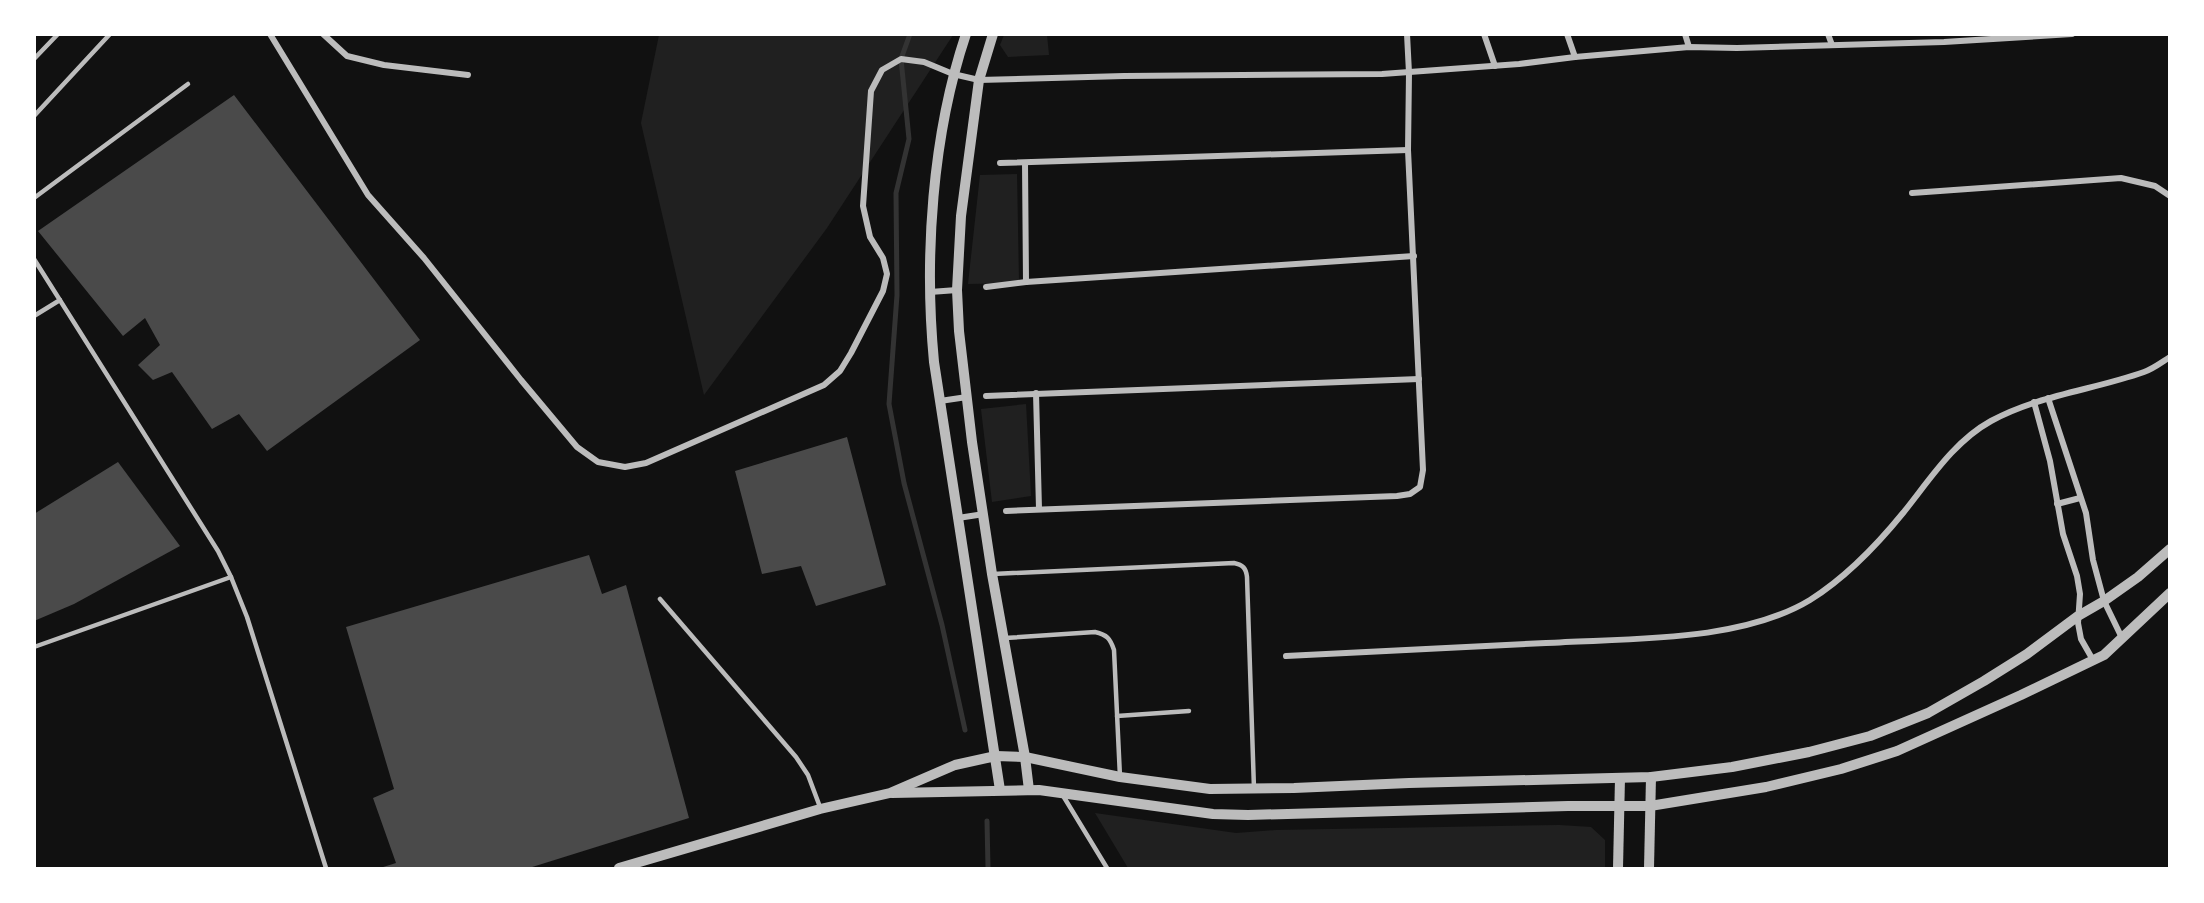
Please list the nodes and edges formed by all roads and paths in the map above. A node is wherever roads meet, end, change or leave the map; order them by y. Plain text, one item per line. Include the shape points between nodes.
1 (58, 34) edge
2 (110, 34) edge
3 (270, 34) edge
4 (323, 34) edge
5 (966, 34) edge
6 (993, 34) edge
7 (1407, 34) edge
8 (1484, 34) edge
9 (1567, 34) edge
10 (1685, 34) edge
11 (1828, 34) edge
12 (2072, 34) edge
13 (1832, 45) junction
14 (1689, 47) junction
15 (1575, 57) junction
16 (34, 59) edge
17 (1495, 66) junction
18 (1409, 73) junction
19 (953, 74) junction
20 (468, 75) dead end
21 (979, 80) junction
22 (188, 84) dead end
23 (34, 116) edge
24 (1408, 150) junction
25 (1000, 163) dead end
26 (1025, 163) junction
27 (1912, 193) dead end
28 (2169, 196) edge
29 (34, 198) edge
30 (1413, 256) junction
31 (34, 260) edge
32 (1026, 282) junction
33 (986, 287) dead end
34 (957, 290) junction
35 (929, 292) junction
36 (60, 300) junction
37 (34, 316) edge
38 (2169, 357) edge
39 (1419, 379) junction
40 (1036, 393) junction
41 (986, 396) dead end
42 (967, 397) junction
43 (2048, 398) junction
44 (940, 401) junction
45 (2034, 402) junction
46 (2080, 498) junction
47 (2058, 504) junction
48 (1039, 509) junction
49 (1006, 511) dead end
50 (984, 514) junction
51 (958, 518) junction
52 (2169, 549) edge
53 (992, 574) junction
54 (231, 577) junction
55 (2169, 593) edge
56 (660, 599) dead end
57 (2104, 601) junction
58 (2078, 616) junction
59 (1004, 638) junction
60 (2122, 638) junction
61 (34, 647) edge
62 (1286, 656) dead end
63 (2093, 660) junction
64 (1189, 711) dead end
65 (1117, 716) junction
66 (996, 756) junction
67 (1025, 757) junction
68 (1120, 777) junction
69 (1651, 777) junction
70 (1620, 778) junction
71 (1254, 789) junction
72 (1000, 790) junction
73 (1029, 790) junction
74 (890, 793) junction
75 (1061, 793) junction
76 (1650, 806) junction
77 (1619, 807) junction
78 (820, 809) junction
79 (326, 868) edge
80 (619, 868) edge
81 (1107, 868) edge
82 (1618, 868) edge
83 (1649, 868) edge

1 - 16 lane
2 - 23 lane
3 - 19 street via 368,195 578,447 598,462 625,467 646,463 824,385 840,371 883,291 887,274 883,258 870,237 863,206 871,91 882,70 901,59 924,62
4 - 20 street via 346,56 384,65
5 - 19 street
6 - 21 street
7 - 18 street
8 - 17 street
9 - 15 street
10 - 14 street
11 - 13 street
12 - 13 street
13 - 14 street
14 - 15 street
15 - 17 street
17 - 18 street
18 - 21 street
18 - 24 street
19 - 21 street
19 - 35 street via 935,194
21 - 34 street via 961,216
22 - 29 lane
24 - 26 street
24 - 30 street
25 - 26 street
26 - 32 street
27 - 28 street via 2121,178 2156,186
30 - 32 street
30 - 39 street
31 - 36 lane
32 - 33 street
34 - 35 street
34 - 42 street
35 - 44 street
36 - 37 lane
36 - 54 lane
38 - 43 street via 2146,371
39 - 40 street
39 - 48 street via 1423,470 1420,487 1410,494
40 - 41 street
40 - 48 street
42 - 44 street
42 - 50 street
43 - 45 street
43 - 46 street
44 - 51 street
45 - 47 street
45 - 62 street via 1989,422 1956,448 1871,549 1810,600 1745,626 1657,637
46 - 47 street
46 - 57 street
47 - 58 street via 2077,576
48 - 49 street
50 - 51 street
50 - 53 street
51 - 66 street
52 - 57 street
53 - 59 street
53 - 71 lane via 1241,565 1247,577
54 - 61 lane
54 - 79 lane
55 - 60 street
56 - 78 lane via 796,757 808,775
57 - 58 street
57 - 60 street
58 - 63 street via 2080,639
58 - 69 street via 1984,681 1928,713 1870,735 1731,767
59 - 65 lane via 1105,634 1114,650
59 - 67 street
60 - 63 street
63 - 76 street via 1897,751 1766,787
64 - 65 lane
65 - 68 lane
66 - 67 street
66 - 72 street
66 - 74 street via 955,765
67 - 68 street
67 - 73 street
68 - 71 street via 1210,789
69 - 70 street
69 - 76 street
70 - 71 street
70 - 77 street
72 - 73 street
72 - 74 street
73 - 75 street
74 - 78 street
75 - 77 street via 1213,814
75 - 81 lane
76 - 77 street
76 - 83 street
77 - 82 street
78 - 80 street

